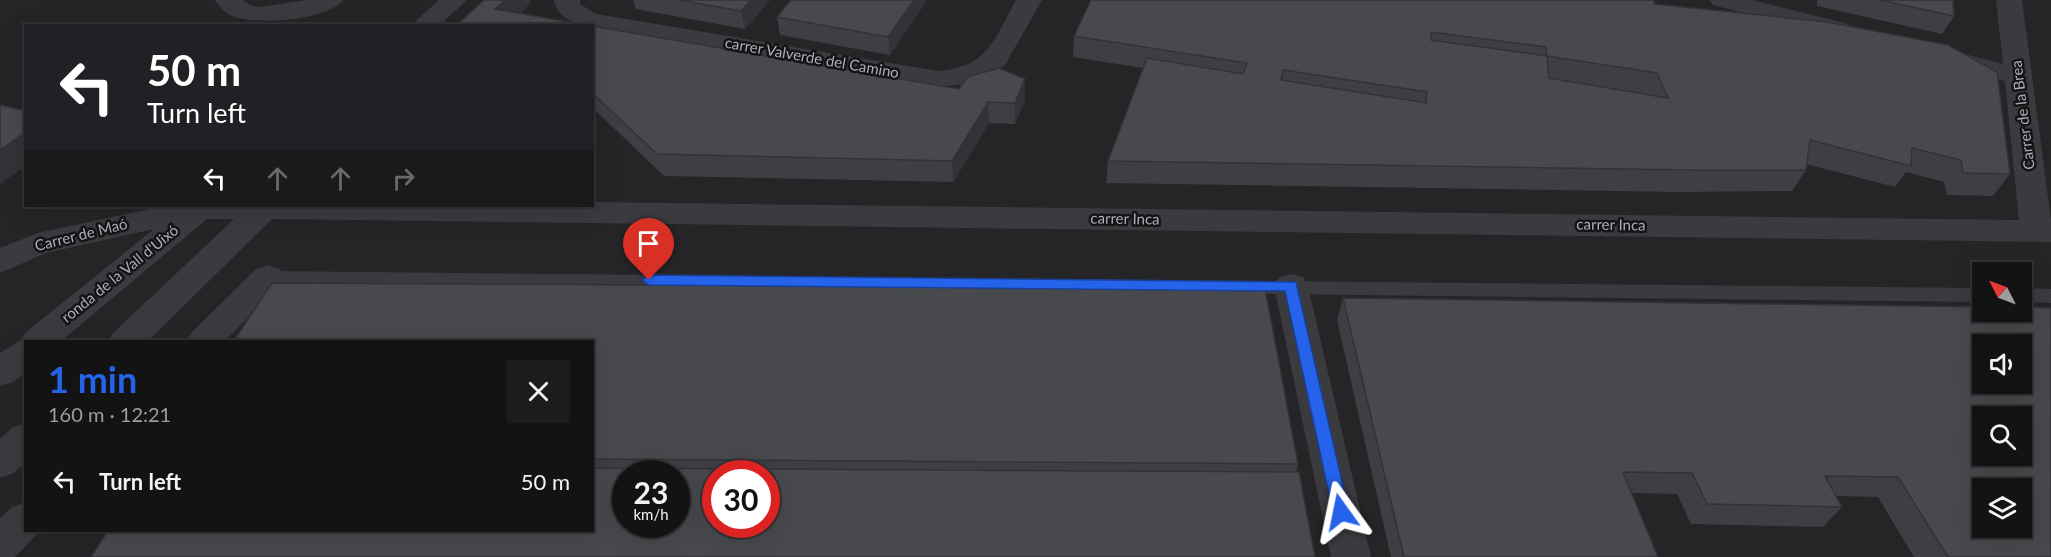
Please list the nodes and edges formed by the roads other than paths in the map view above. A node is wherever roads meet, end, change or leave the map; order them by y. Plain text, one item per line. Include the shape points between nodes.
1 (228, 0) edge
2 (330, 0) edge
3 (454, 0) edge
4 (567, 0) edge
5 (1029, 0) edge
6 (1722, 0) edge
7 (2009, 0) edge
8 (251, 20) edge
9 (425, 24) edge
10 (1859, 35) edge
11 (1927, 52) edge
12 (2018, 76) junction
13 (202, 207) edge
14 (264, 209) junction
15 (114, 217) edge
16 (2044, 230) edge
17 (0, 261) edge
18 (268, 277) joint
19 (1291, 286) junction
20 (1972, 295) edge
21 (2032, 295) edge
22 (2051, 296) edge
23 (39, 340) edge
24 (127, 340) edge
25 (205, 340) edge
26 (24, 354) edge
27 (0, 372) edge
28 (24, 440) edge
29 (0, 462) edge
30 (24, 521) edge
31 (0, 544) edge
32 (1351, 557) edge

1 - 8 street
2 - 8 street
3 - 9 street
4 - 5 street, carrer Valverde del Camino via 568,7 588,20 938,79 966,77 996,59
6 - 10 street
7 - 12 street, Carrer de la Brea
11 - 12 street
12 - 16 street, Carrer de la Brea
13 - 14 street, carrer Inca
13 - 15 street, Carrer de Maó
13 - 23 street, ronda de la Vall d'Uixó
14 - 16 street, carrer Inca
14 - 24 street
15 - 17 street, Carrer de Maó
18 - 19 lane
18 - 25 street
19 - 20 lane
19 - 32 street
21 - 22 lane
26 - 27 street
28 - 29 street
30 - 31 street

